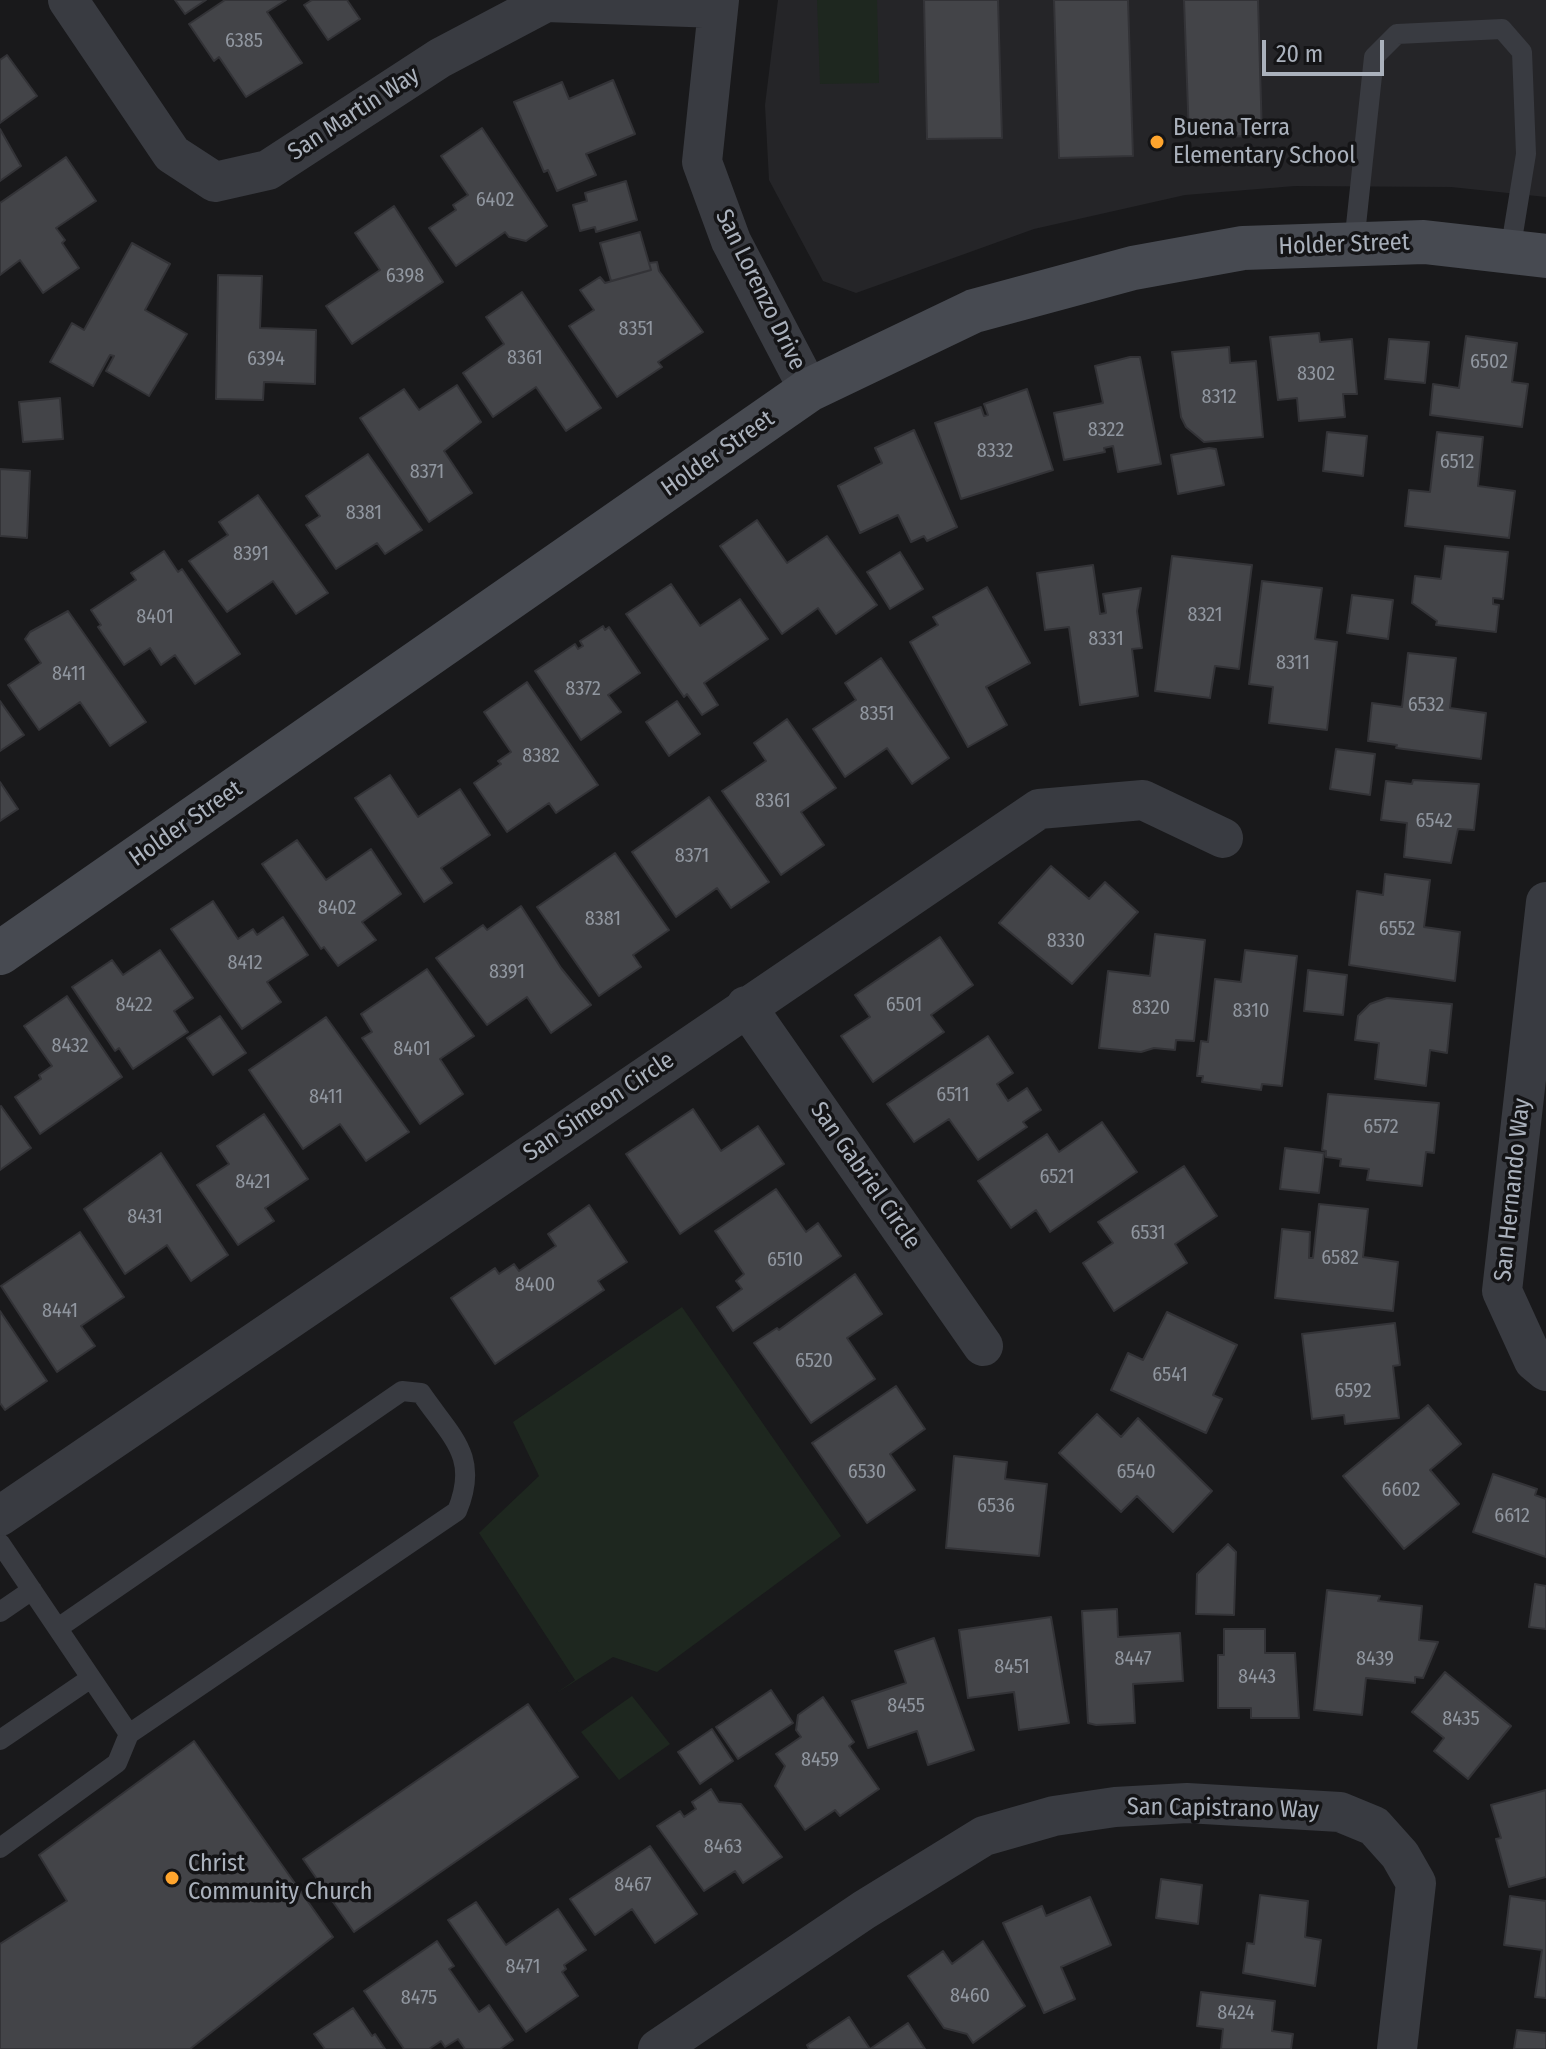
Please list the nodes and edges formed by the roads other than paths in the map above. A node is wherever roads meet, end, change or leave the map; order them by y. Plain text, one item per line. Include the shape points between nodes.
1 (68, 0) edge
2 (718, 4) edge
3 (1354, 244) junction
4 (1528, 254) edge
5 (809, 390) junction
6 (1223, 838) dead end
7 (1546, 902) edge
8 (0, 953) edge
9 (746, 1006) junction
10 (983, 1346) dead end
11 (1546, 1371) edge
12 (0, 1516) edge
13 (0, 1543) edge
14 (32, 1590) junction
15 (0, 1612) edge
16 (58, 1628) junction
17 (91, 1678) junction
18 (129, 1734) junction
19 (0, 1740) edge
20 (0, 1848) edge
21 (658, 2049) edge
22 (1397, 2049) edge

1 - 2 street, San Martin Way via 172,154 215,182 268,170 440,58 546,2
2 - 5 street, San Lorenzo Drive via 702,162 731,241
3 - 4 street, Holder Street via 1424,242
3 - 4 lane via 1374,57 1397,34 1502,29 1522,52
3 - 5 street, Holder Street via 1243,248 1119,272 974,311
5 - 8 street, Holder Street
6 - 9 street, San Simeon Circle via 1143,800 1039,809
7 - 11 street, San Hernando Way via 1502,1291 1534,1361
9 - 10 street, San Gabriel Circle
9 - 12 street, San Simeon Circle
13 - 14 lane
14 - 15 lane
14 - 16 lane
16 - 17 lane
16 - 18 lane via 402,1391 421,1393 466,1459 467,1487 457,1511
17 - 18 lane
17 - 19 lane
18 - 20 lane via 117,1763
21 - 22 street, San Capistrano Way via 984,1836 1054,1816 1187,1803 1340,1812 1374,1826 1400,1855 1416,1883

